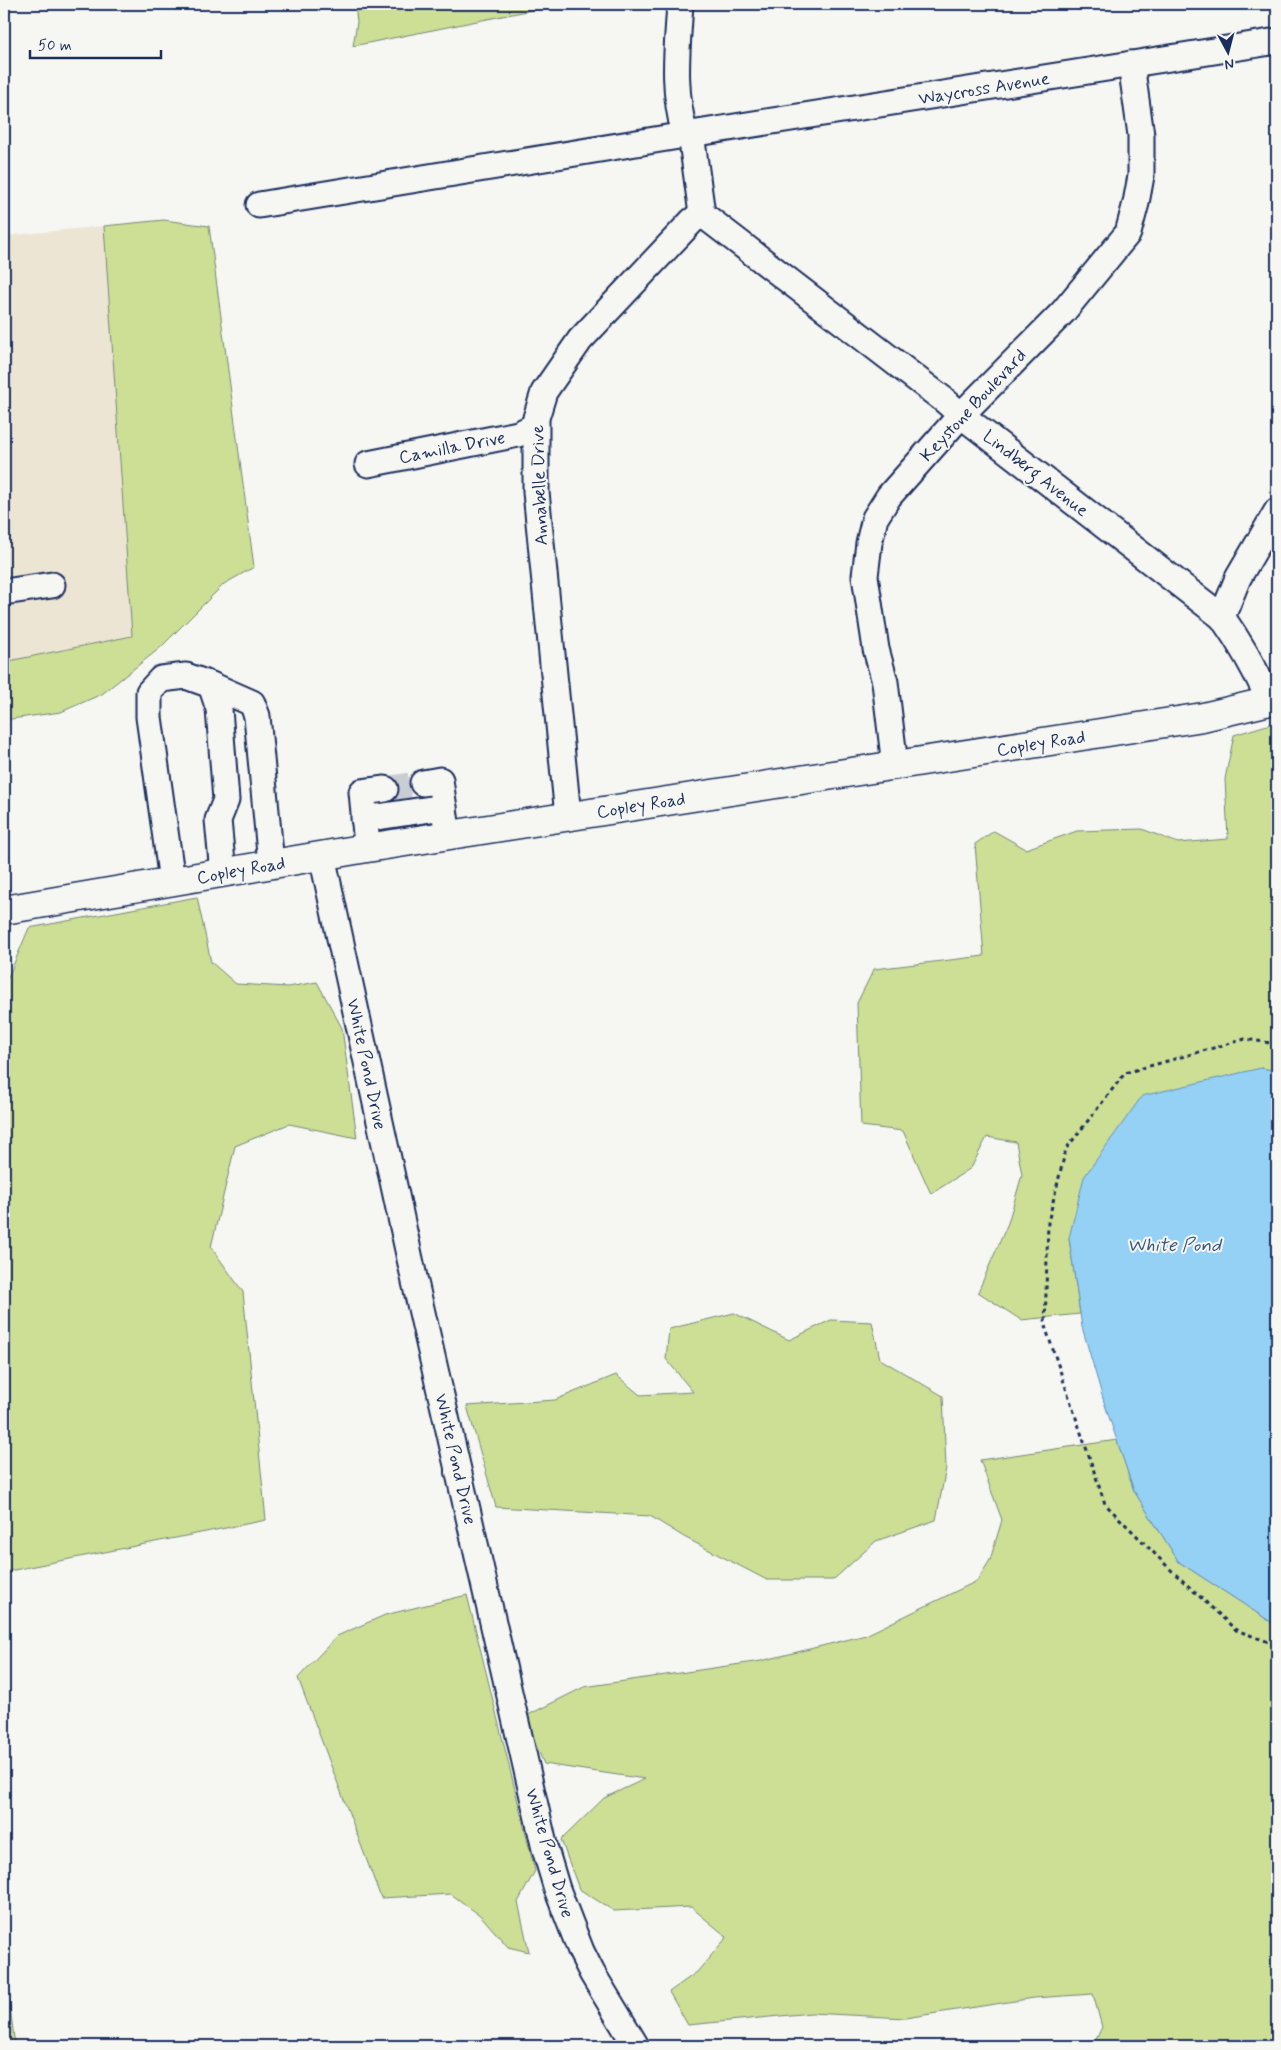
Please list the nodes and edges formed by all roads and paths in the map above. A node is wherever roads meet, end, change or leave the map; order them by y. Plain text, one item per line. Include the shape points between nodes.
1 (680, 4) edge
2 (1277, 40) edge
3 (1131, 64) junction
4 (688, 134) junction
5 (259, 205) dead end
6 (702, 214) junction
7 (961, 416) junction
8 (535, 426) junction
9 (368, 464) dead end
10 (1277, 511) edge
11 (52, 585) dead end
12 (4, 592) edge
13 (1222, 617) junction
14 (211, 685) junction
15 (1274, 702) edge
16 (895, 766) junction
17 (423, 783) tunnel mouth
18 (385, 789) tunnel mouth
19 (444, 807) junction
20 (568, 816) junction
21 (364, 819) junction
22 (448, 836) junction
23 (367, 848) junction
24 (322, 856) junction
25 (271, 864) junction
26 (223, 873) junction
27 (172, 881) junction
28 (4, 910) edge
29 (1277, 1044) edge
30 (1277, 1645) edge
31 (636, 2046) edge

1 - 4 street via 677,99
2 - 3 street, Waycross Avenue
3 - 4 street, Waycross Avenue
3 - 7 street, Keystone Boulevard via 1141,135 1140,176 1128,233 1063,312
4 - 5 street, Waycross Avenue
4 - 6 street
6 - 7 street, Lindberg Avenue
6 - 8 street, Annabelle Drive via 580,340 544,392
7 - 13 street, Lindberg Avenue
7 - 16 street, Keystone Boulevard via 889,496 875,518 868,543 865,576 876,649 885,682
8 - 9 street, Camilla Drive via 518,434
8 - 20 street, Annabelle Drive via 536,492
10 - 13 street via 1238,578
11 - 12 street
13 - 15 street, Lindberg Avenue
14 - 25 street via 252,703 257,716
14 - 26 street via 219,709 226,800 218,820
14 - 27 street via 186,676 161,679 149,692 149,717
15 - 16 main road, Copley Road via 1203,718
16 - 20 main road, Copley Road
17 - 19 street via 440,780
18 - 21 street via 362,792
19 - 21 street
19 - 22 street
20 - 22 main road, Copley Road
21 - 23 street
22 - 23 main road, Copley Road
23 - 24 main road, Copley Road
24 - 25 main road, Copley Road
24 - 31 street, White Pond Drive via 415,1282 545,1849 581,1951
25 - 26 main road, Copley Road
26 - 27 main road, Copley Road
27 - 28 main road, Copley Road
29 - 30 path via 1245,1039 1125,1073 1066,1148 1048,1222 1045,1326 1104,1504 1236,1630

